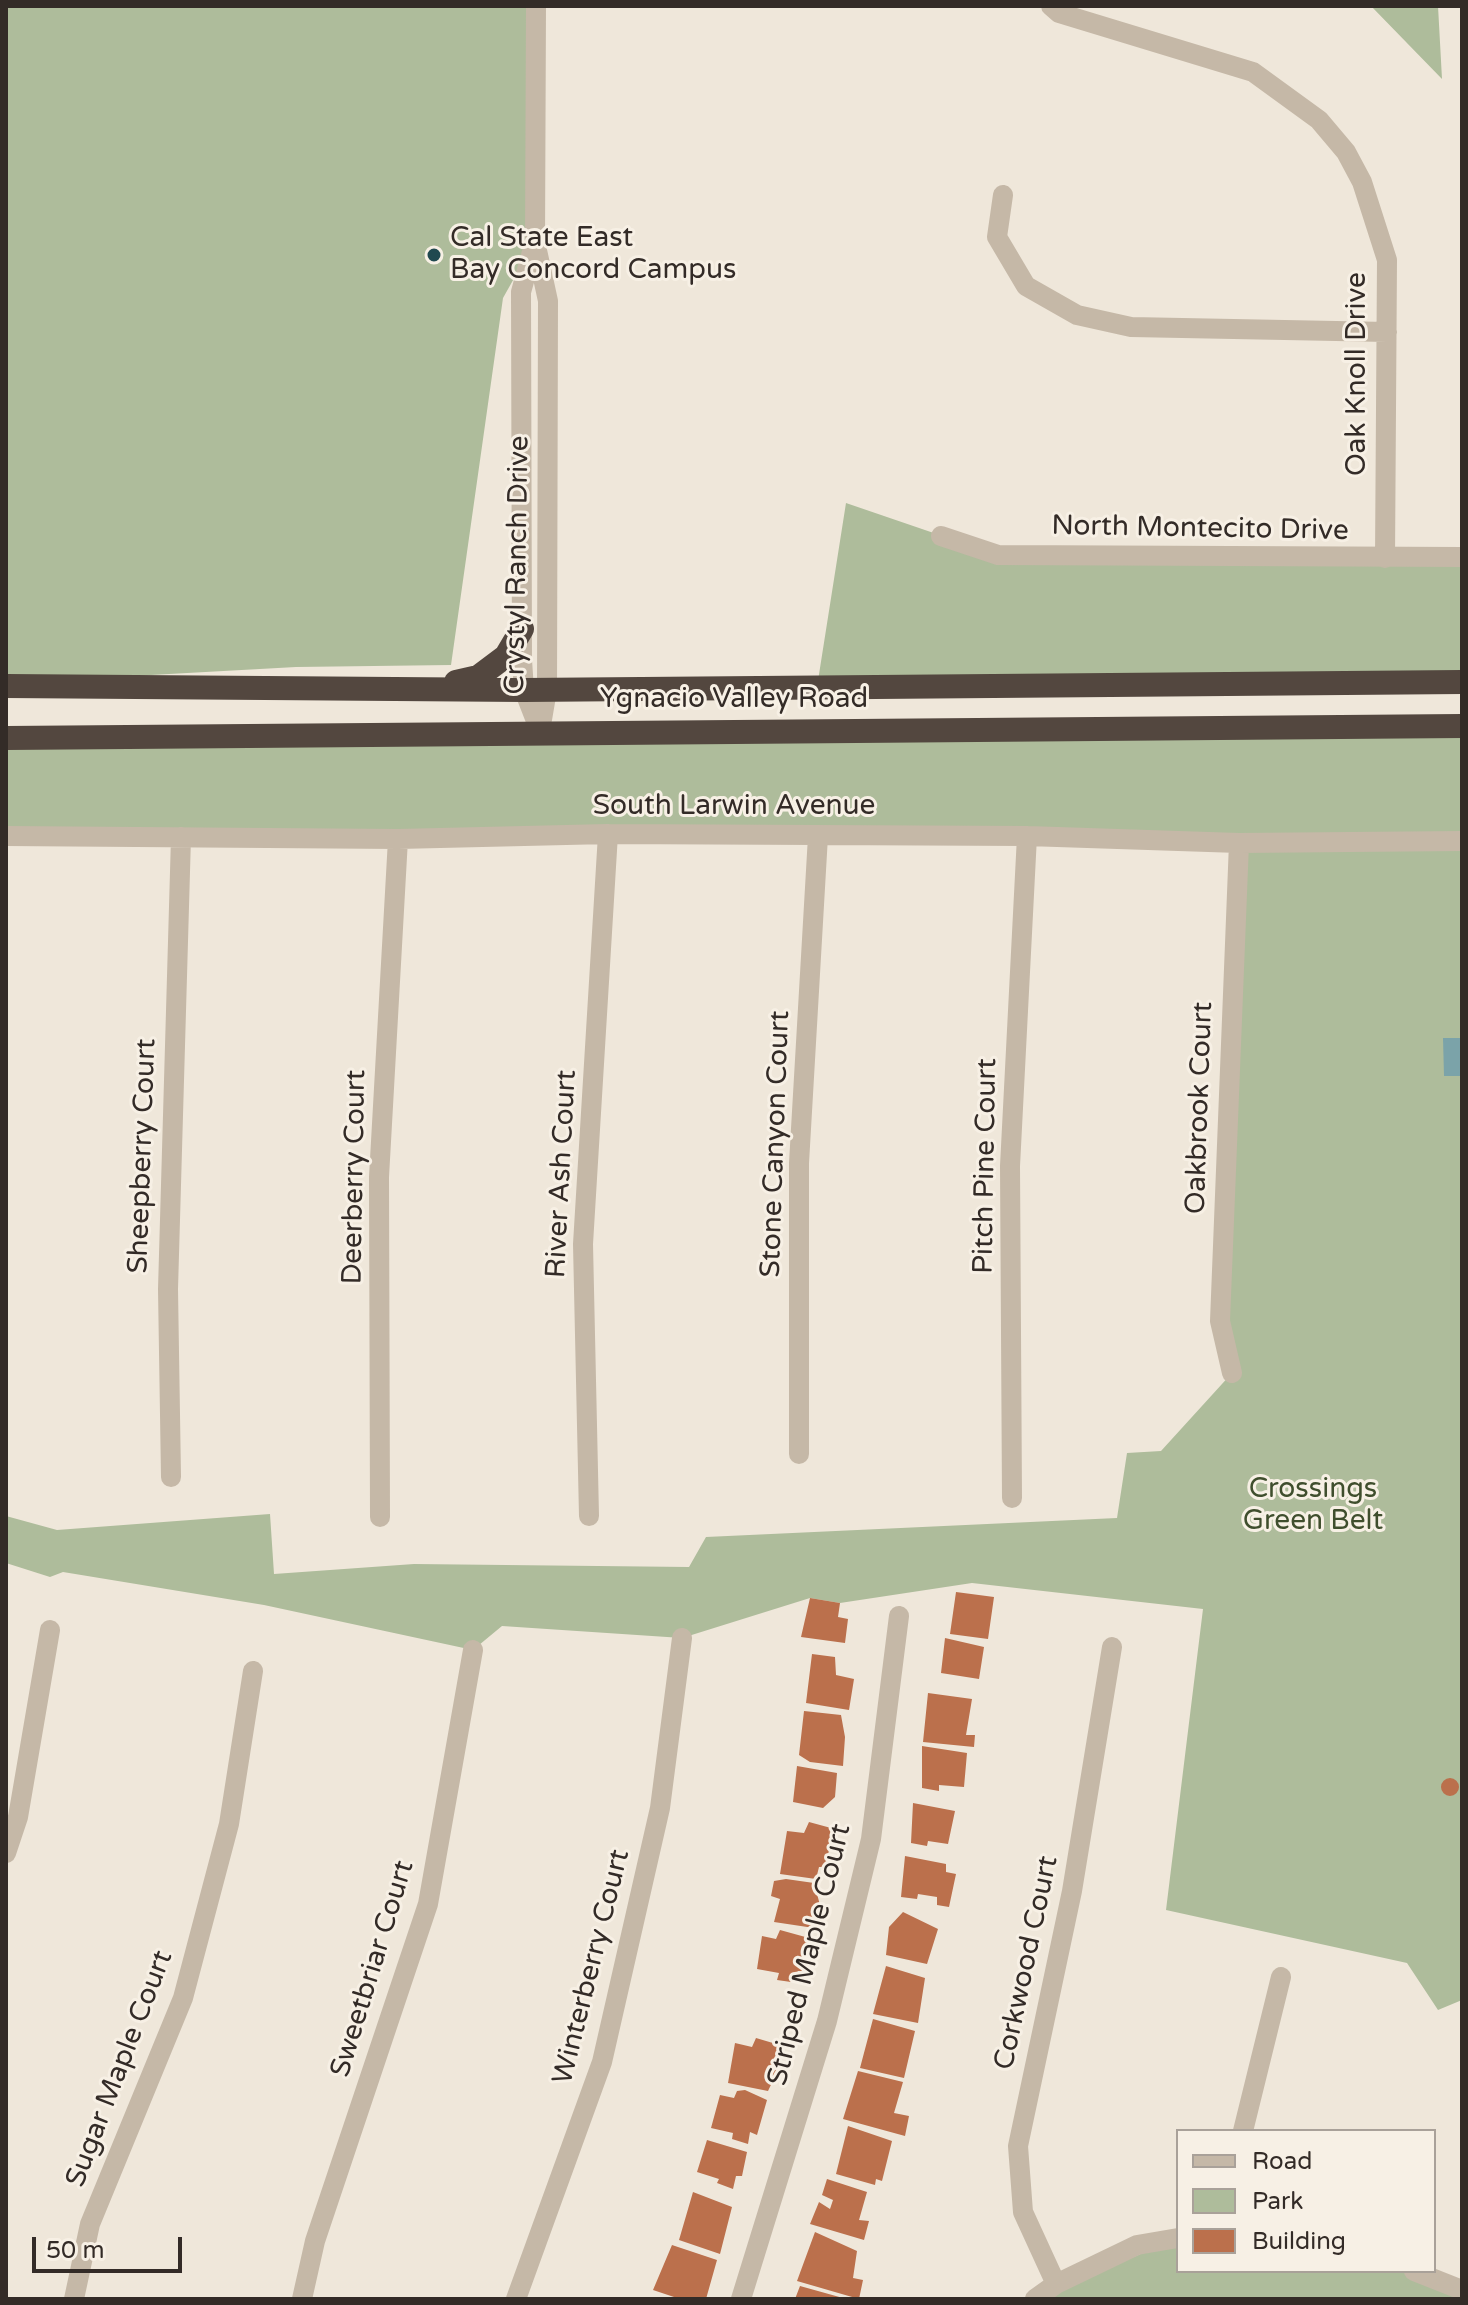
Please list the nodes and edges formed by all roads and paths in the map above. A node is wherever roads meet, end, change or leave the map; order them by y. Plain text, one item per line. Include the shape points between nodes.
1 (536, 6) edge
2 (1051, 6) edge
3 (1003, 195) dead end
4 (535, 241) junction
5 (1387, 332) junction
6 (941, 536) dead end
7 (1462, 557) edge
8 (1385, 558) junction
9 (522, 629) junction
10 (1462, 682) edge
11 (6, 686) edge
12 (421, 689) junction
13 (536, 690) junction
14 (1462, 726) edge
15 (540, 731) junction
16 (6, 738) edge
17 (608, 834) junction
18 (6, 836) edge
19 (818, 836) junction
20 (1027, 836) junction
21 (181, 837) junction
22 (398, 839) junction
23 (1462, 841) edge
24 (1239, 843) junction
25 (1232, 1373) dead end
26 (799, 1454) dead end
27 (171, 1477) dead end
28 (1012, 1498) dead end
29 (589, 1516) dead end
30 (380, 1517) dead end
31 (899, 1616) dead end
32 (50, 1630) dead end
33 (682, 1638) dead end
34 (1112, 1647) dead end
35 (473, 1650) dead end
36 (253, 1671) dead end
37 (6, 1853) edge
38 (1281, 1977) dead end
39 (1243, 2129) edge
40 (1176, 2238) edge
41 (1419, 2273) edge
42 (1056, 2284) junction
43 (1462, 2290) edge
44 (74, 2299) edge
45 (302, 2299) edge
46 (516, 2299) edge
47 (741, 2299) edge
48 (1035, 2299) edge

1 - 4 street, Crystyl Ranch Drive
2 - 5 street, Oak Knoll Drive via 1059,13 1253,72 1319,120 1362,182 1387,260
3 - 5 street via 997,237 1026,286 1077,315 1131,327
4 - 9 street, Crystyl Ranch Drive via 521,292
4 - 13 street, Crystyl Ranch Drive via 548,301
5 - 8 street, Oak Knoll Drive
6 - 8 street, North Montecito Drive via 998,555
7 - 8 street, North Montecito Drive
9 - 12 highway via 506,656 478,677
9 - 13 street, Crystyl Ranch Drive
10 - 13 highway, Ygnacio Valley Road
11 - 12 highway, Ygnacio Valley Road
12 - 13 highway, Ygnacio Valley Road
13 - 15 street, Crystyl Ranch Drive
14 - 15 highway, Ygnacio Valley Road
15 - 16 highway, Ygnacio Valley Road
17 - 19 street, South Larwin Avenue
17 - 22 street, South Larwin Avenue
17 - 29 street, River Ash Court via 583,1244
18 - 21 street, South Larwin Avenue
19 - 20 street, South Larwin Avenue
19 - 26 street, Stone Canyon Court via 799,1163
20 - 24 street, South Larwin Avenue
20 - 28 street, Pitch Pine Court via 1010,1166
21 - 22 street, South Larwin Avenue
21 - 27 street, Sheepberry Court via 168,1289
22 - 30 street, Deerberry Court via 379,1177
23 - 24 street, South Larwin Avenue
24 - 25 street, Oakbrook Court via 1220,1321
31 - 47 street, Striped Maple Court via 871,1839 827,2021
32 - 37 street via 18,1817
33 - 46 street, Winterberry Court via 660,1808 602,2062
34 - 42 street, Corkwood Court via 1072,1891 1018,2146 1023,2212
35 - 45 street, Sweetbriar Court via 428,1904 315,2241
36 - 44 street, Sugar Maple Court via 229,1824 183,1998 90,2224
38 - 39 street
40 - 42 street via 1137,2245
41 - 43 street
42 - 48 street

